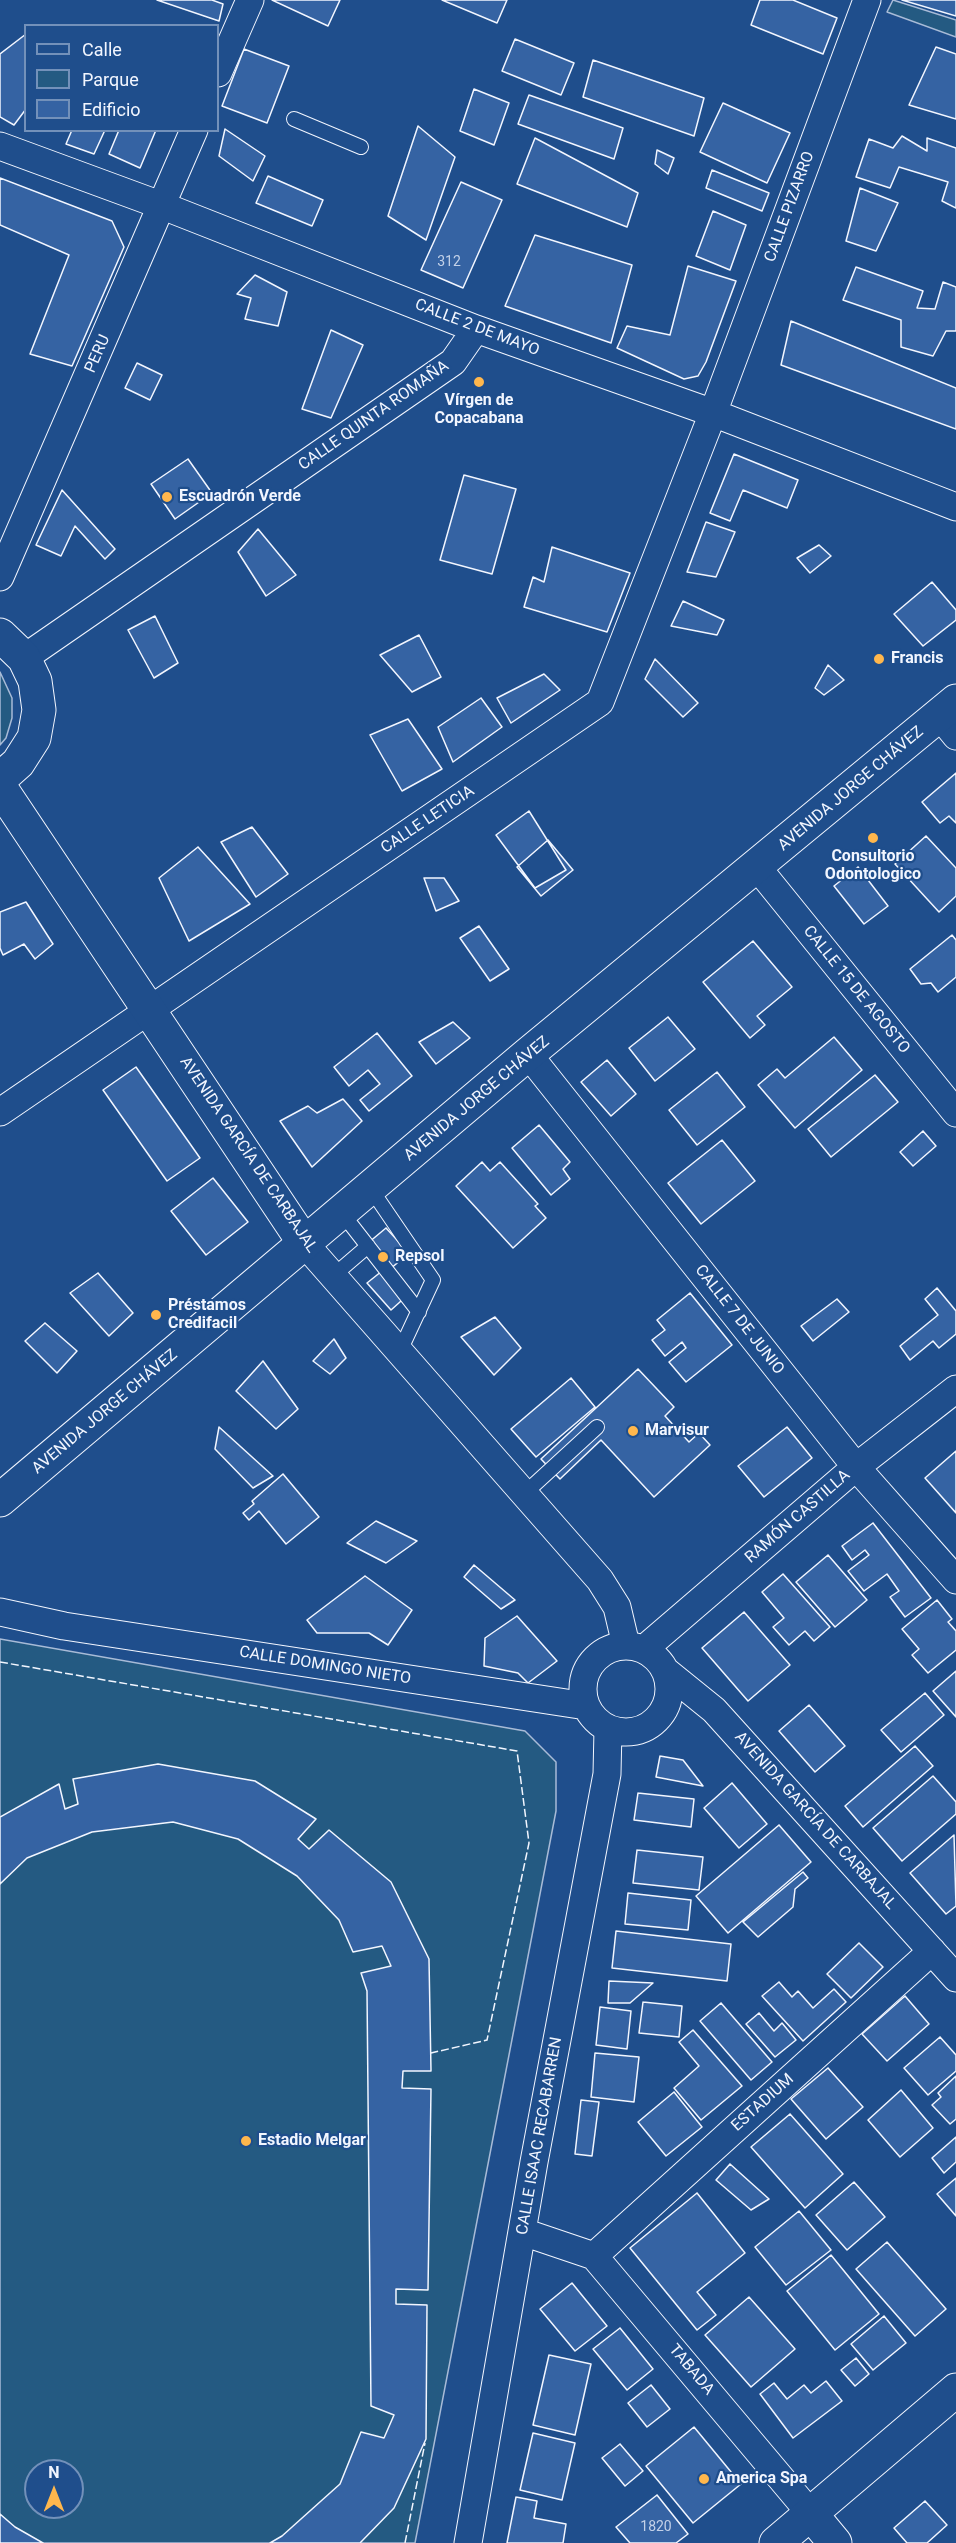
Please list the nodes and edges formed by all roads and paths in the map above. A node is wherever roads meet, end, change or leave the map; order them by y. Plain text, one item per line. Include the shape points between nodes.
1 (250, 0) edge
2 (867, 0) edge
3 (219, 71) edge
4 (294, 119) dead end
5 (193, 132) edge
6 (0, 146) edge
7 (361, 147) dead end
8 (163, 206) junction
9 (476, 329) junction
10 (713, 413) junction
11 (956, 507) edge
12 (0, 577) edge
13 (0, 635) edge
14 (24, 658) junction
15 (950, 717) edge
16 (0, 779) edge
17 (0, 787) edge
18 (757, 867) junction
19 (151, 1010) junction
20 (528, 1054) junction
21 (0, 1112) edge
22 (956, 1113) edge
23 (371, 1189) junction
24 (342, 1213) junction
25 (306, 1244) junction
26 (368, 1246) junction
27 (333, 1276) junction
28 (418, 1312) junction
29 (399, 1353) junction
30 (956, 1389) edge
31 (597, 1427) dead end
32 (856, 1467) junction
33 (524, 1494) junction
34 (0, 1500) edge
35 (956, 1580) edge
36 (0, 1612) edge
37 (0, 1626) edge
38 (64, 1626) junction
39 (635, 1647) junction
40 (667, 1672) junction
41 (586, 1706) junction
42 (608, 1728) junction
43 (932, 1951) junction
44 (956, 1978) edge
45 (523, 2232) junction
46 (594, 2256) junction
47 (956, 2390) edge
48 (811, 2514) junction
49 (468, 2543) edge
50 (776, 2543) edge
51 (835, 2543) edge

1 - 3 street
2 - 10 street, CALLE PIZARRO
4 - 7 lane
5 - 8 street, PERU
6 - 8 street, CALLE 2 DE MAYO
8 - 9 street, CALLE 2 DE MAYO
8 - 12 street, PERU
9 - 10 street, CALLE 2 DE MAYO
9 - 14 street, CALLE QUINTA ROMAÑA via 453,362
10 - 11 street, CALLE 2 DE MAYO
10 - 19 street, CALLE LETICIA via 600,702
13 - 14 main road
14 - 16 main road via 35,681 39,710 33,738 18,763
15 - 18 main road, AVENIDA JORGE CHÁVEZ
17 - 19 main road, AVENIDA GARCÍA DE CARBAJAL
18 - 20 main road, AVENIDA JORGE CHÁVEZ
18 - 22 street, CALLE 15 DE AGOSTO
19 - 21 street, CALLE LETICIA
19 - 25 main road, AVENIDA GARCÍA DE CARBAJAL
20 - 23 main road, AVENIDA JORGE CHÁVEZ
20 - 32 street, CALLE 7 DE JUNIO
23 - 24 main road, AVENIDA JORGE CHÁVEZ
23 - 28 lane via 433,1280
24 - 25 main road, AVENIDA JORGE CHÁVEZ
24 - 26 lane
25 - 27 street, AVENIDA GARCÍA DE CARBAJAL
25 - 34 main road, AVENIDA JORGE CHÁVEZ
26 - 27 lane
26 - 28 lane
27 - 29 street, AVENIDA GARCÍA DE CARBAJAL
28 - 29 lane
29 - 33 street, AVENIDA GARCÍA DE CARBAJAL
30 - 32 street, RAMÓN CASTILLA
31 - 33 lane
32 - 35 street, CALLE 7 DE JUNIO
32 - 39 street, RAMÓN CASTILLA
33 - 39 street, AVENIDA GARCÍA DE CARBAJAL via 600,1580 617,1606
36 - 38 street, CALLE DOMINGO NIETO
37 - 38 lane, CALLE DOMINGO NIETO
38 - 41 street, CALLE DOMINGO NIETO
39 - 40 street via 657,1658
39 - 41 street via 609,1648 594,1658 585,1673 582,1690
40 - 42 street via 670,1689 657,1720 642,1729 625,1732
40 - 43 street, AVENIDA GARCÍA DE CARBAJAL via 714,1710
41 - 42 street
42 - 45 street, CALLE ISAAC RECABARREN via 607,1774
43 - 44 street, AVENIDA GARCÍA DE CARBAJAL
43 - 46 street, ESTADIUM
45 - 46 street
45 - 49 street, CALLE ISAAC RECABARREN
46 - 48 street, TABADA
47 - 48 main road
48 - 50 main road
48 - 51 main road, TABADA

